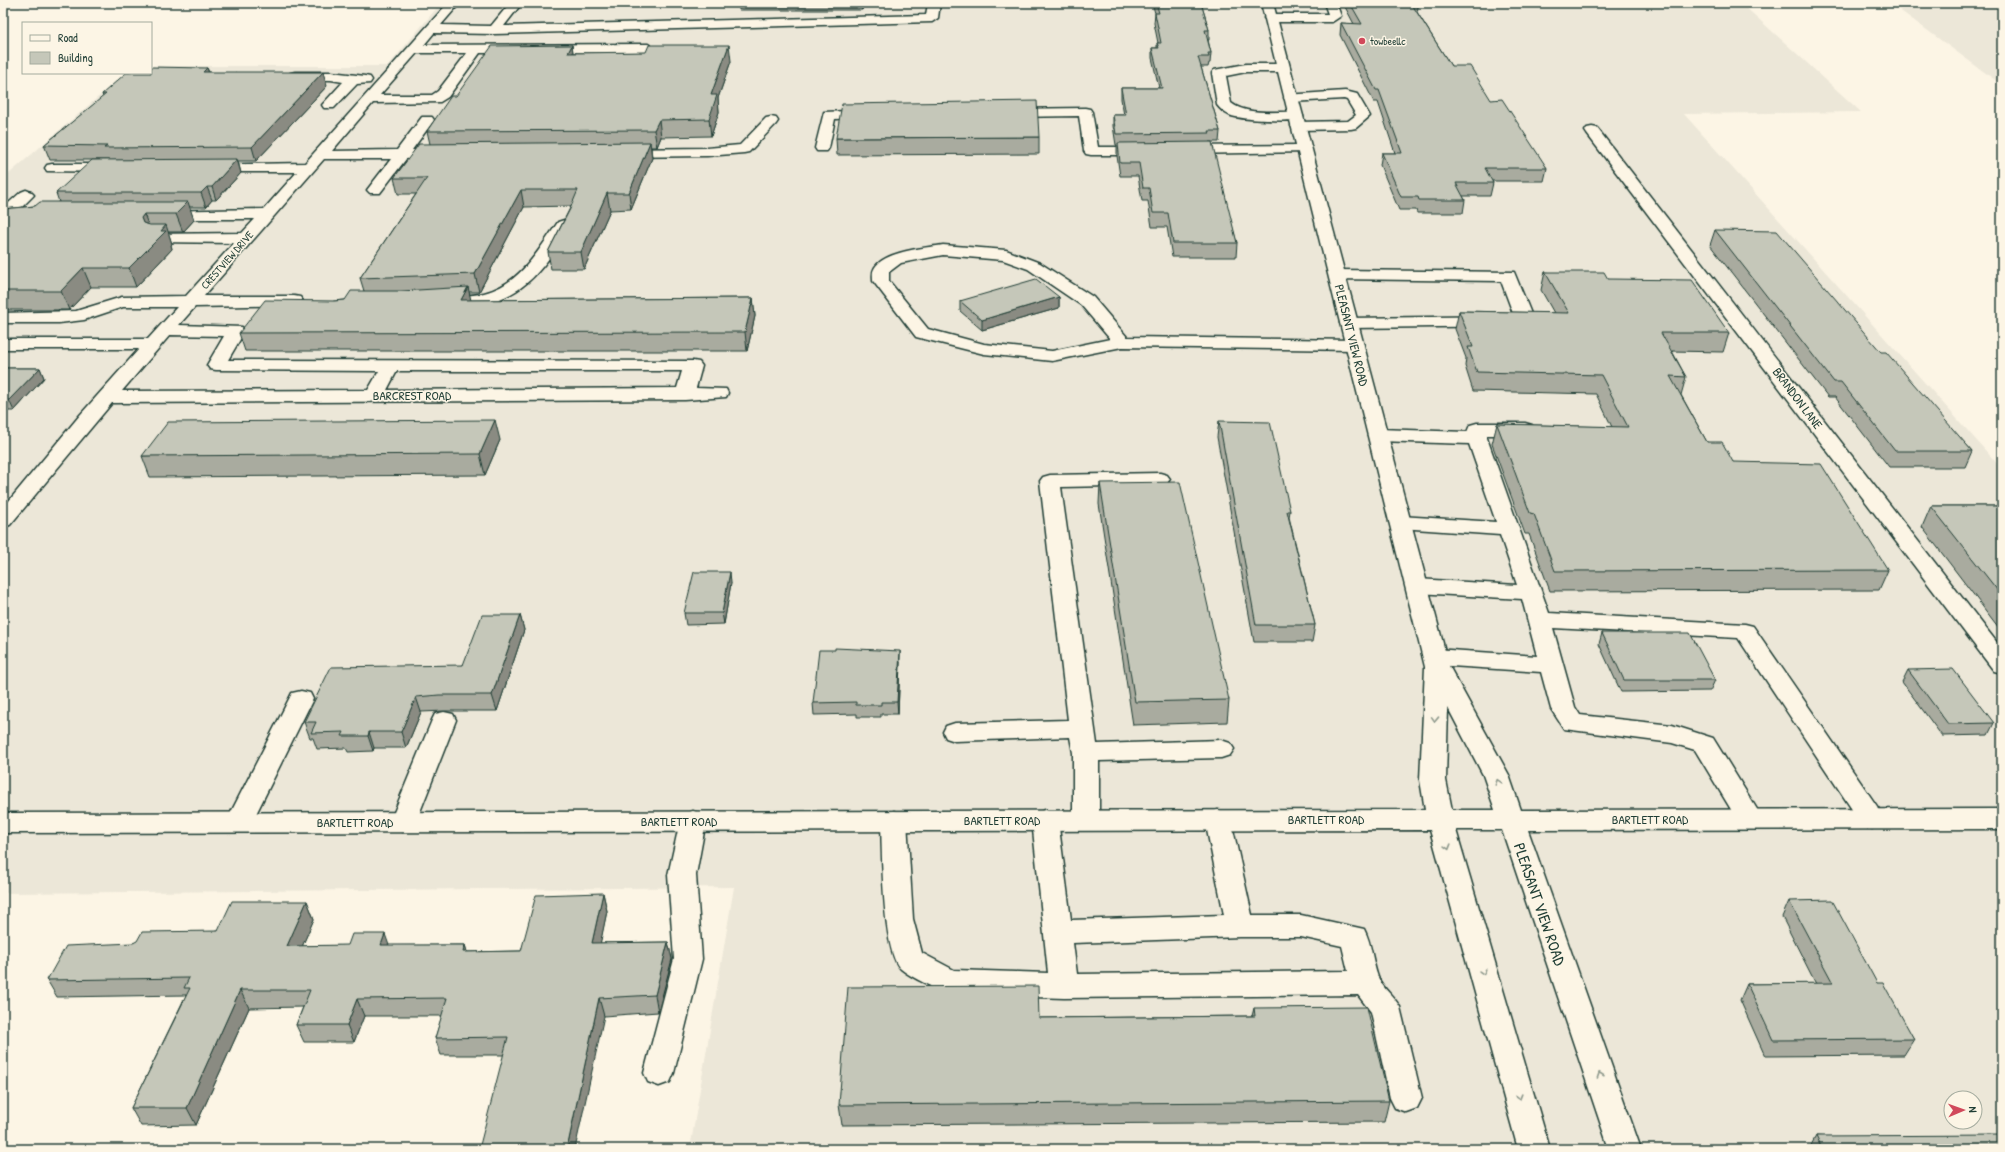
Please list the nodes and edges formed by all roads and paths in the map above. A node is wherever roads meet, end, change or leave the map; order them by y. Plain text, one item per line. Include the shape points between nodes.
1 (454, 3) edge
2 (516, 3) edge
3 (934, 3) edge
4 (1330, 3) edge
5 (1269, 10) edge
6 (431, 30) junction
7 (494, 30) junction
8 (648, 48) edge
9 (414, 49) junction
10 (476, 49) junction
11 (1283, 68) junction
12 (279, 76) edge
13 (353, 80) junction
14 (387, 80) junction
15 (1291, 98) junction
16 (370, 99) junction
17 (329, 105) dead end
18 (997, 113) edge
19 (885, 114) edge
20 (427, 120) dead end
21 (771, 121) dead end
22 (1297, 121) junction
23 (1592, 132) dead end
24 (822, 148) dead end
25 (1304, 149) junction
26 (605, 153) edge
27 (400, 154) junction
28 (455, 154) edge
29 (321, 155) junction
30 (310, 167) junction
31 (52, 168) edge
32 (130, 168) edge
33 (194, 168) edge
34 (374, 190) dead end
35 (26, 195) dead end
36 (47, 213) edge
37 (148, 214) edge
38 (266, 214) junction
39 (564, 225) edge
40 (157, 237) edge
41 (246, 238) junction
42 (1337, 275) junction
43 (428, 301) edge
44 (190, 302) junction
45 (311, 302) edge
46 (3, 318) edge
47 (1349, 323) junction
48 (165, 330) junction
49 (1122, 342) junction
50 (3, 344) edge
51 (153, 344) junction
52 (1355, 345) junction
53 (391, 366) junction
54 (473, 366) junction
55 (608, 366) junction
56 (718, 393) dead end
57 (597, 394) junction
58 (685, 394) junction
59 (374, 395) junction
60 (459, 395) junction
61 (106, 397) junction
62 (1540, 429) edge
63 (1378, 435) junction
64 (1477, 438) junction
65 (1160, 479) dead end
66 (3, 521) edge
67 (1400, 522) junction
68 (1508, 529) junction
69 (1417, 586) junction
70 (1530, 593) junction
71 (1540, 620) junction
72 (1436, 662) junction
73 (1551, 665) junction
74 (2002, 665) edge
75 (301, 699) dead end
76 (444, 720) dead end
77 (1081, 728) junction
78 (955, 732) dead end
79 (1221, 750) dead end
80 (1086, 753) junction
81 (1440, 819) junction
82 (1510, 819) junction
83 (1750, 819) junction
84 (1872, 819) junction
85 (2002, 819) edge
86 (1045, 820) junction
87 (1086, 820) junction
88 (1218, 820) junction
89 (693, 821) junction
90 (894, 821) junction
91 (239, 822) junction
92 (404, 822) junction
93 (3, 823) edge
94 (1240, 926) junction
95 (1058, 932) junction
96 (1365, 982) junction
97 (1064, 986) junction
98 (659, 1073) dead end
99 (1406, 1098) dead end
100 (1534, 1149) edge
101 (1625, 1149) edge

1 - 6 main road, CRESTVIEW DRIVE
2 - 7 main road
3 - 7 main road via 932,18
4 - 5 main road via 1335,16 1332,18
5 - 11 main road, PLEASANT VIEW ROAD
6 - 7 main road
6 - 9 main road, CRESTVIEW DRIVE
8 - 10 main road
9 - 10 main road
9 - 14 main road, CRESTVIEW DRIVE
10 - 16 main road via 443,94 435,99
11 - 15 main road, PLEASANT VIEW ROAD
11 - 22 main road via 1246,68 1219,73 1224,105 1234,112
12 - 13 main road via 330,76
13 - 14 main road
13 - 17 main road
14 - 16 main road, CRESTVIEW DRIVE
15 - 22 main road, PLEASANT VIEW ROAD
15 - 22 main road via 1345,95 1352,97 1363,116 1351,125
16 - 29 main road, CRESTVIEW DRIVE
18 - 25 main road via 1085,112 1091,151
19 - 24 main road via 829,115
20 - 27 main road
21 - 26 main road via 744,149
22 - 25 main road, PLEASANT VIEW ROAD
23 - 74 main road, BRANDON LANE
25 - 42 main road, PLEASANT VIEW ROAD
27 - 28 main road
27 - 29 main road
27 - 34 main road
29 - 30 main road, CRESTVIEW DRIVE
30 - 33 main road
30 - 38 main road, CRESTVIEW DRIVE
31 - 32 main road
35 - 36 main road via 8,213
37 - 38 main road
38 - 41 main road, CRESTVIEW DRIVE
39 - 43 main road via 530,273 513,288 486,298
40 - 41 main road
41 - 44 main road, CRESTVIEW DRIVE
42 - 47 main road, PLEASANT VIEW ROAD
42 - 47 main road via 1508,276 1525,321
44 - 45 main road
44 - 46 main road via 122,302 78,316
44 - 48 main road, CRESTVIEW DRIVE
47 - 52 main road, PLEASANT VIEW ROAD
48 - 51 main road, CRESTVIEW DRIVE
48 - 53 main road via 236,331 216,364
49 - 49 main road via 1052,356 984,350 922,333 881,281 881,270 896,259 943,250 1006,255 1034,266 1087,301
49 - 52 main road
50 - 51 main road
51 - 61 main road, CRESTVIEW DRIVE
52 - 63 main road, PLEASANT VIEW ROAD
53 - 54 main road
53 - 59 main road
54 - 55 main road
54 - 60 main road
55 - 57 main road
55 - 58 main road via 693,366
56 - 58 main road, BARCREST ROAD
57 - 58 main road, BARCREST ROAD
57 - 60 main road, BARCREST ROAD
59 - 60 main road, BARCREST ROAD
59 - 61 main road, BARCREST ROAD
61 - 66 main road, CRESTVIEW DRIVE
62 - 64 main road via 1477,429
63 - 64 main road
63 - 67 main road, PLEASANT VIEW ROAD
64 - 68 main road
65 - 77 main road via 1050,482
67 - 68 main road
67 - 69 main road, PLEASANT VIEW ROAD
68 - 70 main road
69 - 70 main road
69 - 72 main road, PLEASANT VIEW ROAD
70 - 71 main road
71 - 73 main road
71 - 84 main road via 1745,631
72 - 73 main road
72 -> 81 main road, PLEASANT VIEW ROAD via 1433,780
82 -> 72 main road, PLEASANT VIEW ROAD via 1496,775
73 - 83 main road via 1563,709 1573,723 1672,734 1704,744
75 - 91 main road
76 - 92 main road
77 - 78 main road
77 - 80 main road
79 - 80 main road
80 - 87 main road
81 - 82 main road, BARTLETT ROAD
81 - 88 main road, BARTLETT ROAD
81 -> 100 main road, PLEASANT VIEW ROAD
82 - 83 main road, BARTLETT ROAD
101 -> 82 main road, PLEASANT VIEW ROAD
83 - 84 main road, BARTLETT ROAD
84 - 85 main road, BARTLETT ROAD
86 - 87 main road, BARTLETT ROAD
86 - 90 main road, BARTLETT ROAD
86 - 95 main road
87 - 88 main road, BARTLETT ROAD
88 - 94 main road
89 - 90 main road, BARTLETT ROAD
89 - 92 main road, BARTLETT ROAD
89 - 98 main road via 682,874 688,959
90 - 97 main road via 899,919 910,960 950,982
91 - 92 main road, BARTLETT ROAD
91 - 93 main road, BARTLETT ROAD
94 - 95 main road
94 - 96 main road via 1301,926 1354,937
95 - 97 main road
96 - 97 main road
96 - 99 main road via 1385,1007

